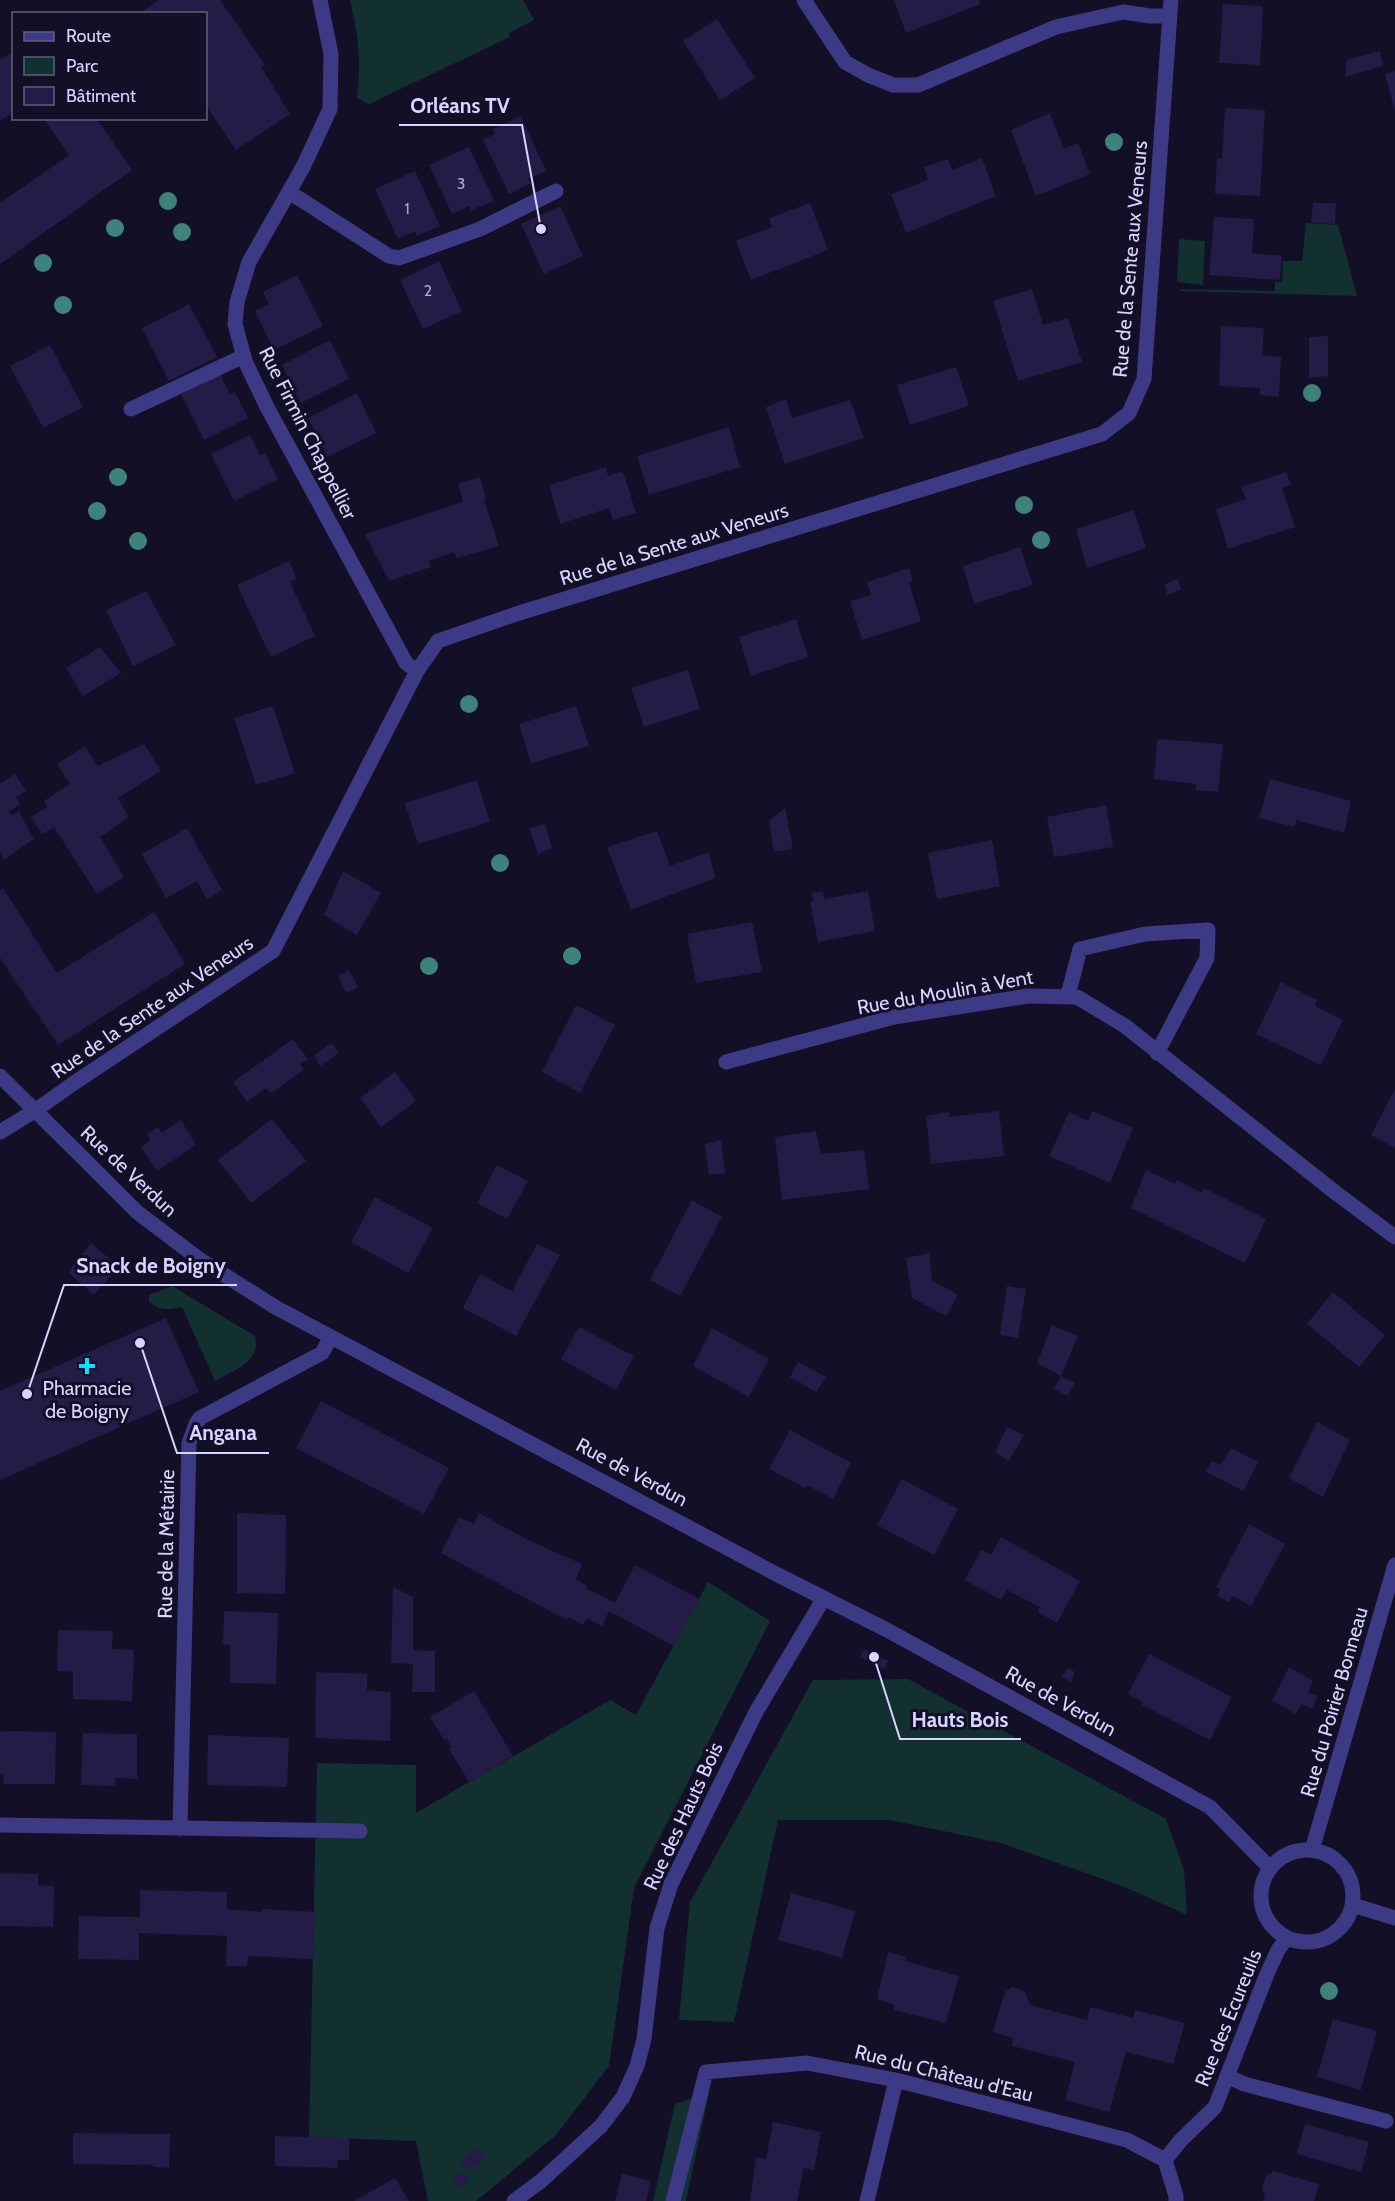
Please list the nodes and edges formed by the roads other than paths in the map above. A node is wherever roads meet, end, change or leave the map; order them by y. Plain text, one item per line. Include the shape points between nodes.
1 (320, 0) edge
2 (804, 0) edge
3 (1171, 0) edge
4 (1170, 16) junction
5 (556, 191) dead end
6 (289, 192) junction
7 (244, 356) junction
8 (131, 409) dead end
9 (417, 671) junction
10 (1068, 995) junction
11 (1157, 1053) junction
12 (726, 1062) dead end
13 (0, 1076) edge
14 (36, 1110) junction
15 (0, 1132) edge
16 (1395, 1237) edge
17 (331, 1337) junction
18 (1395, 1565) edge
19 (824, 1599) junction
20 (0, 1825) edge
21 (180, 1830) junction
22 (360, 1831) dead end
23 (1312, 1850) junction
24 (1270, 1868) junction
25 (1353, 1905) junction
26 (1395, 1918) edge
27 (1287, 1938) junction
28 (1227, 2076) junction
29 (896, 2080) junction
30 (1386, 2121) dead end
31 (1165, 2160) junction
32 (514, 2201) edge
33 (673, 2201) edge
34 (867, 2201) edge
35 (1176, 2201) edge

1 - 6 street, Rue Firmin Chappellier via 331,54 330,109
2 - 4 street via 845,62 893,85 918,85 1056,27 1123,12
3 - 4 street, Rue de la Sente aux Veneurs
4 - 9 street, Rue de la Sente aux Veneurs via 1144,379 1129,413 1102,434 438,641
5 - 6 street via 480,229 399,258 389,256
6 - 7 street, Rue Firmin Chappellier via 249,262 237,302 235,324
7 - 8 street
7 - 9 street, Rue Firmin Chappellier via 267,407 403,658
9 - 14 street, Rue de la Sente aux Veneurs via 273,951
10 - 11 street, Rue du Moulin à Vent via 1125,1026
10 - 11 street via 1080,949 1145,934 1208,930 1207,958
10 - 12 street, Rue du Moulin à Vent via 1028,996 894,1017
11 - 16 street, Rue du Moulin à Vent
13 - 14 street, Rue de Verdun
14 - 15 street, Rue de la Sente aux Veneurs
14 - 17 street, Rue de Verdun via 137,1212 199,1259
17 - 19 street, Rue de Verdun
17 - 21 street, Rue de la Métairie via 322,1353 200,1418 192,1432
18 - 23 street, Rue du Poirier Bonneau
19 - 24 street, Rue de Verdun via 1210,1807
19 - 32 street, Rue des Hauts Bois via 756,1712 671,1884 657,1928 644,2039 623,2097 601,2126
20 - 21 street
21 - 22 street
23 - 24 street via 1291,1852
23 - 25 street via 1338,1861 1348,1874
24 - 27 street via 1260,1899 1273,1928
25 - 26 street
25 - 27 street via 1346,1922 1333,1935 1318,1941
27 - 28 street, Rue des Écureuils via 1267,1974
28 - 30 street via 1244,2084
28 - 31 street, Rue des Écureuils via 1215,2107
29 - 31 street, Rue du Château d'Eau via 1127,2140
29 - 33 street, Rue du Château d'Eau via 807,2063 706,2072
29 - 34 street
31 - 35 street

